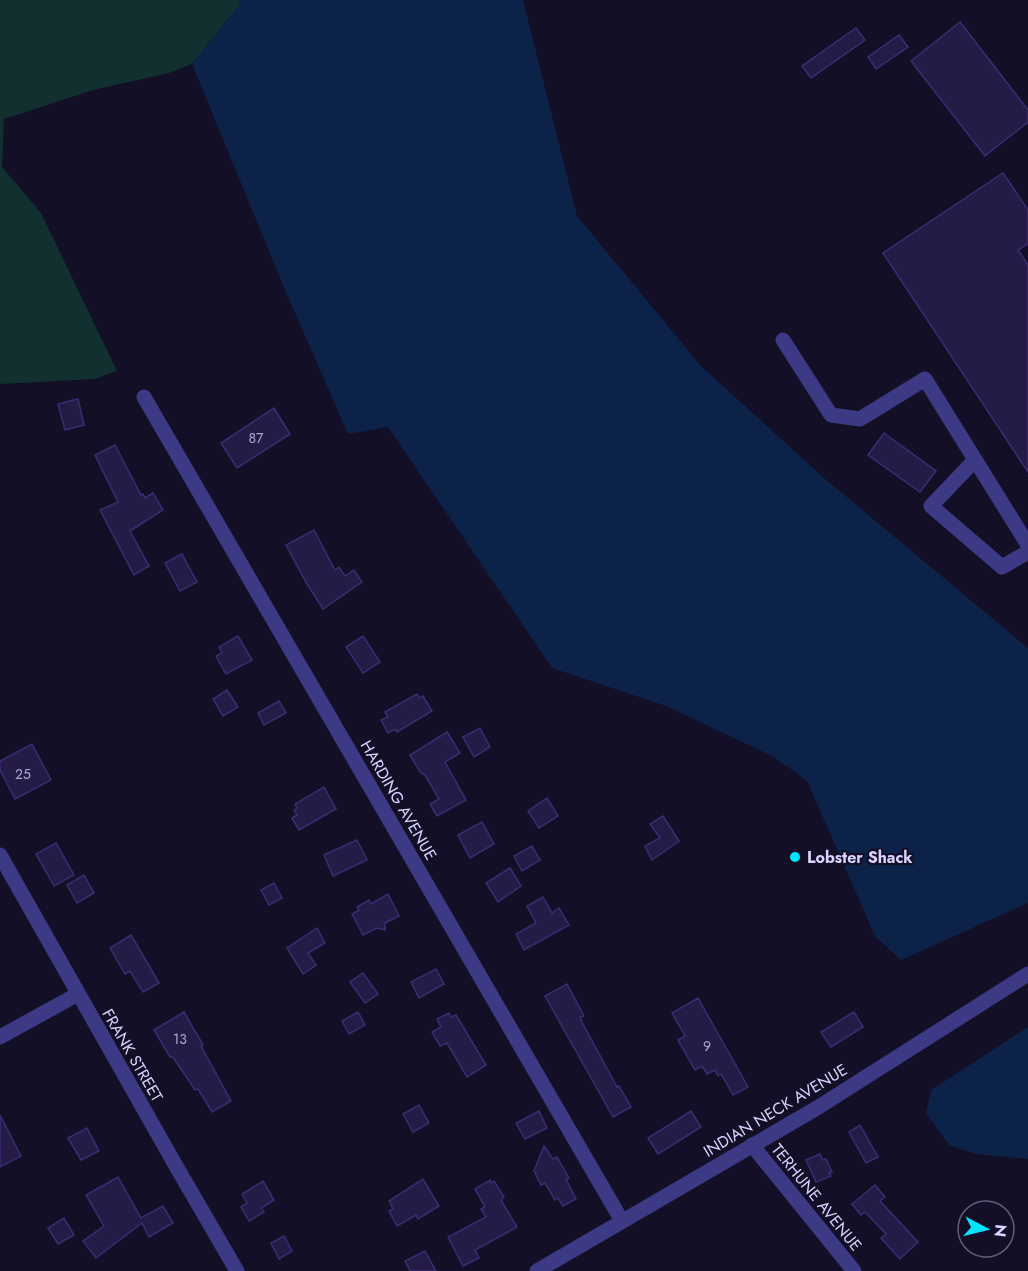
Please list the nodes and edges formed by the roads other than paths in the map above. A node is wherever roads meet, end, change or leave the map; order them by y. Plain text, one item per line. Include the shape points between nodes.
1 (783, 340) dead end
2 (144, 397) dead end
3 (975, 460) junction
4 (1028, 545) edge
5 (1028, 552) edge
6 (0, 855) edge
7 (1028, 974) edge
8 (78, 994) junction
9 (0, 1037) edge
10 (752, 1145) junction
11 (622, 1221) junction
12 (237, 1271) edge
13 (537, 1271) edge
14 (854, 1271) edge

1 - 3 street via 831,415 860,419 925,379
2 - 11 street, HARDING AVENUE
3 - 4 street
3 - 5 street via 931,506 1002,567
6 - 8 street, FRANK STREET
7 - 10 street, INDIAN NECK AVENUE
8 - 9 street
8 - 12 street, FRANK STREET
10 - 11 street, INDIAN NECK AVENUE
10 - 14 street, TERHUNE AVENUE
11 - 13 street, INDIAN NECK AVENUE

